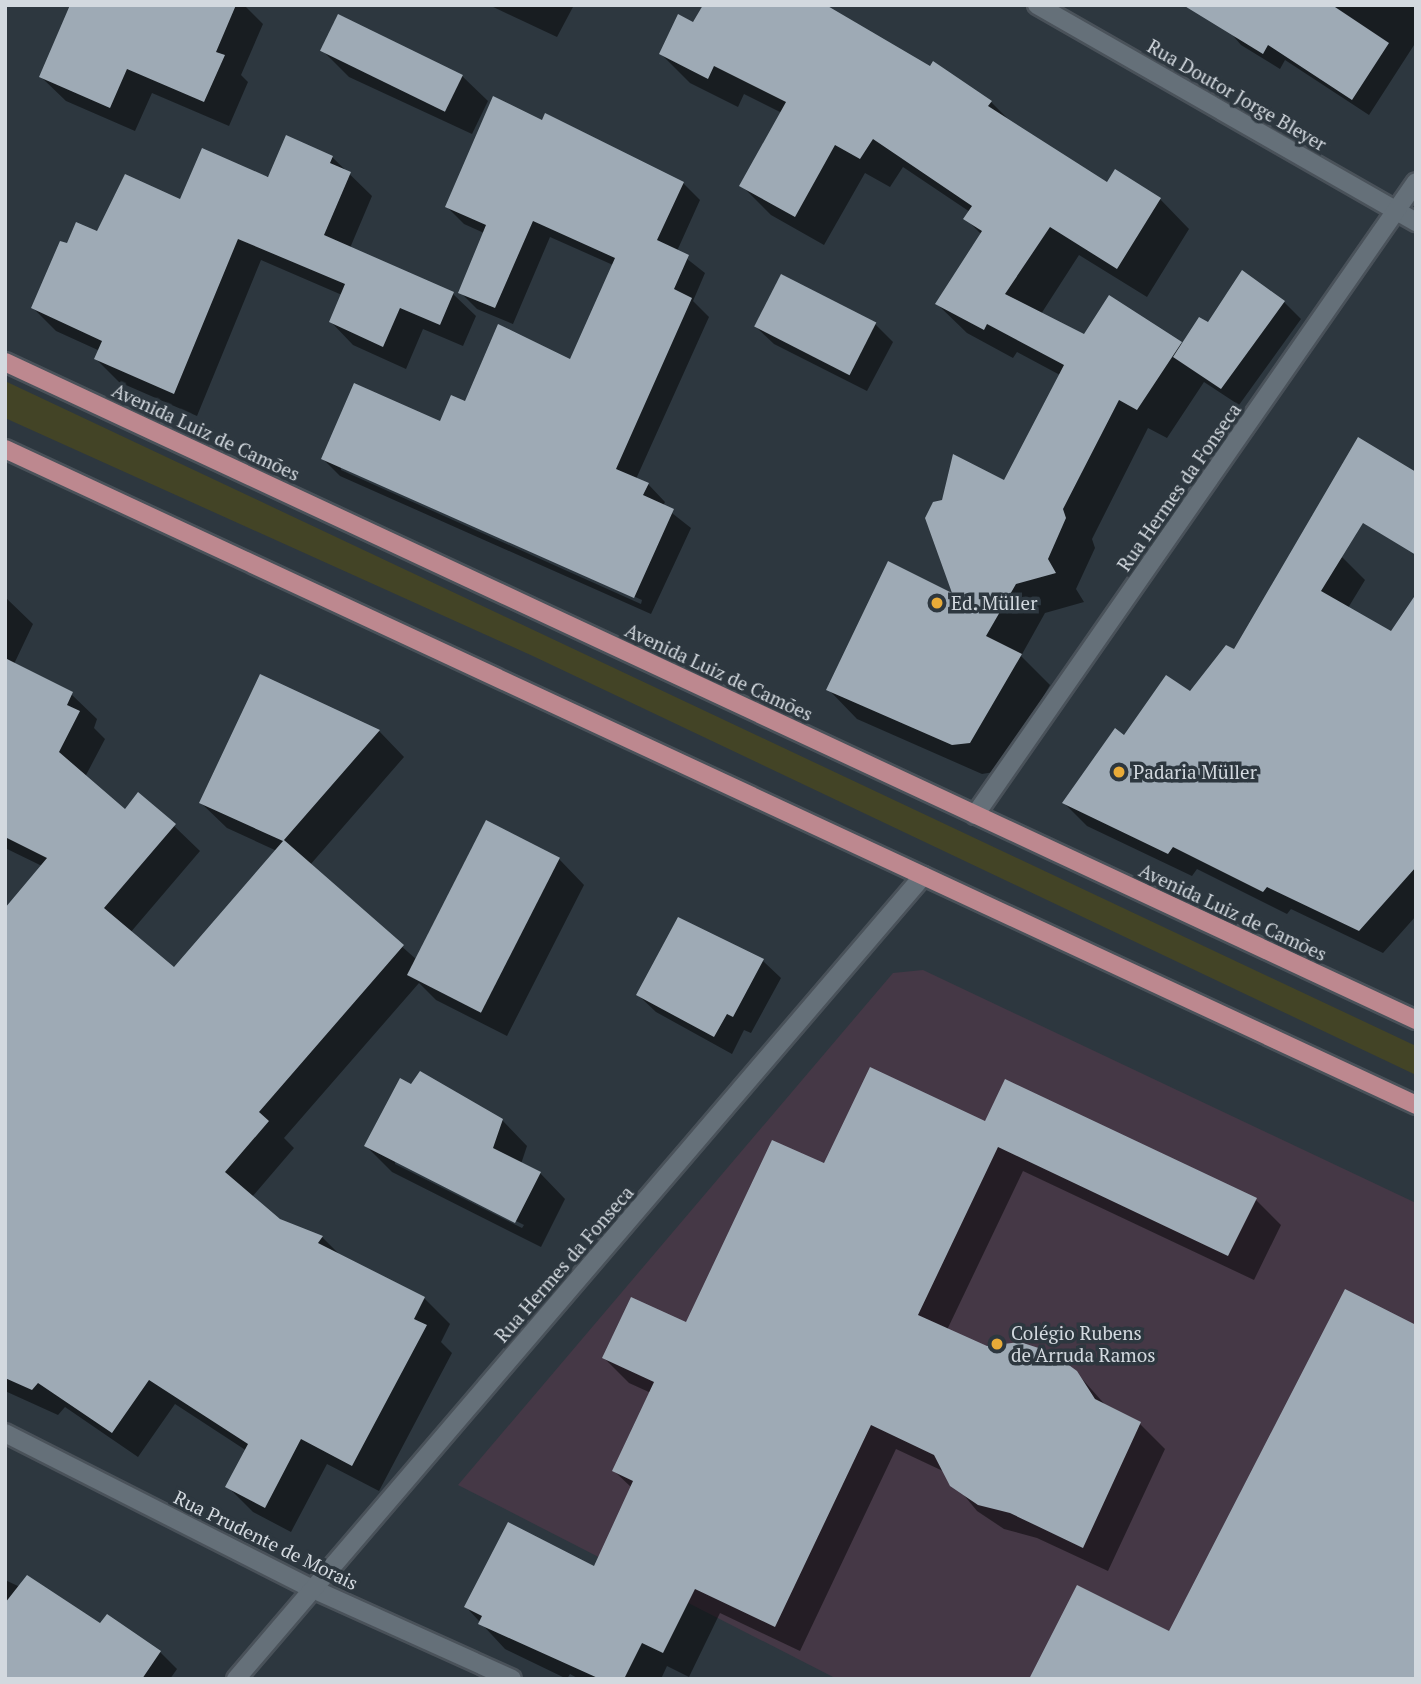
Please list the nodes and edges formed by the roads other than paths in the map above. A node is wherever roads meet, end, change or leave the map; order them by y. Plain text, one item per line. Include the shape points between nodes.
1 (1037, 5) edge
2 (1416, 182) edge
3 (1397, 211) junction
4 (1416, 222) edge
5 (5, 362) edge
6 (5, 449) edge
7 (975, 815) junction
8 (923, 877) junction
9 (1416, 1020) edge
10 (1416, 1105) edge
11 (5, 1433) edge
12 (313, 1589) junction
13 (236, 1679) edge
14 (512, 1679) edge

1 - 3 street, Rua Doutor Jorge Bleyer
2 - 3 street, Rua Hermes da Fonseca
3 - 4 street, Rua Doutor Jorge Bleyer
3 - 7 street, Rua Hermes da Fonseca
5 - 7 main road, Avenida Luiz de Camões
6 - 8 main road
7 - 9 main road, Avenida Luiz de Camões
8 - 10 main road
8 - 12 street, Rua Hermes da Fonseca
11 - 12 street, Rua Prudente de Morais
12 - 13 street, Rua Hermes da Fonseca
12 - 14 street, Rua Prudente de Morais

